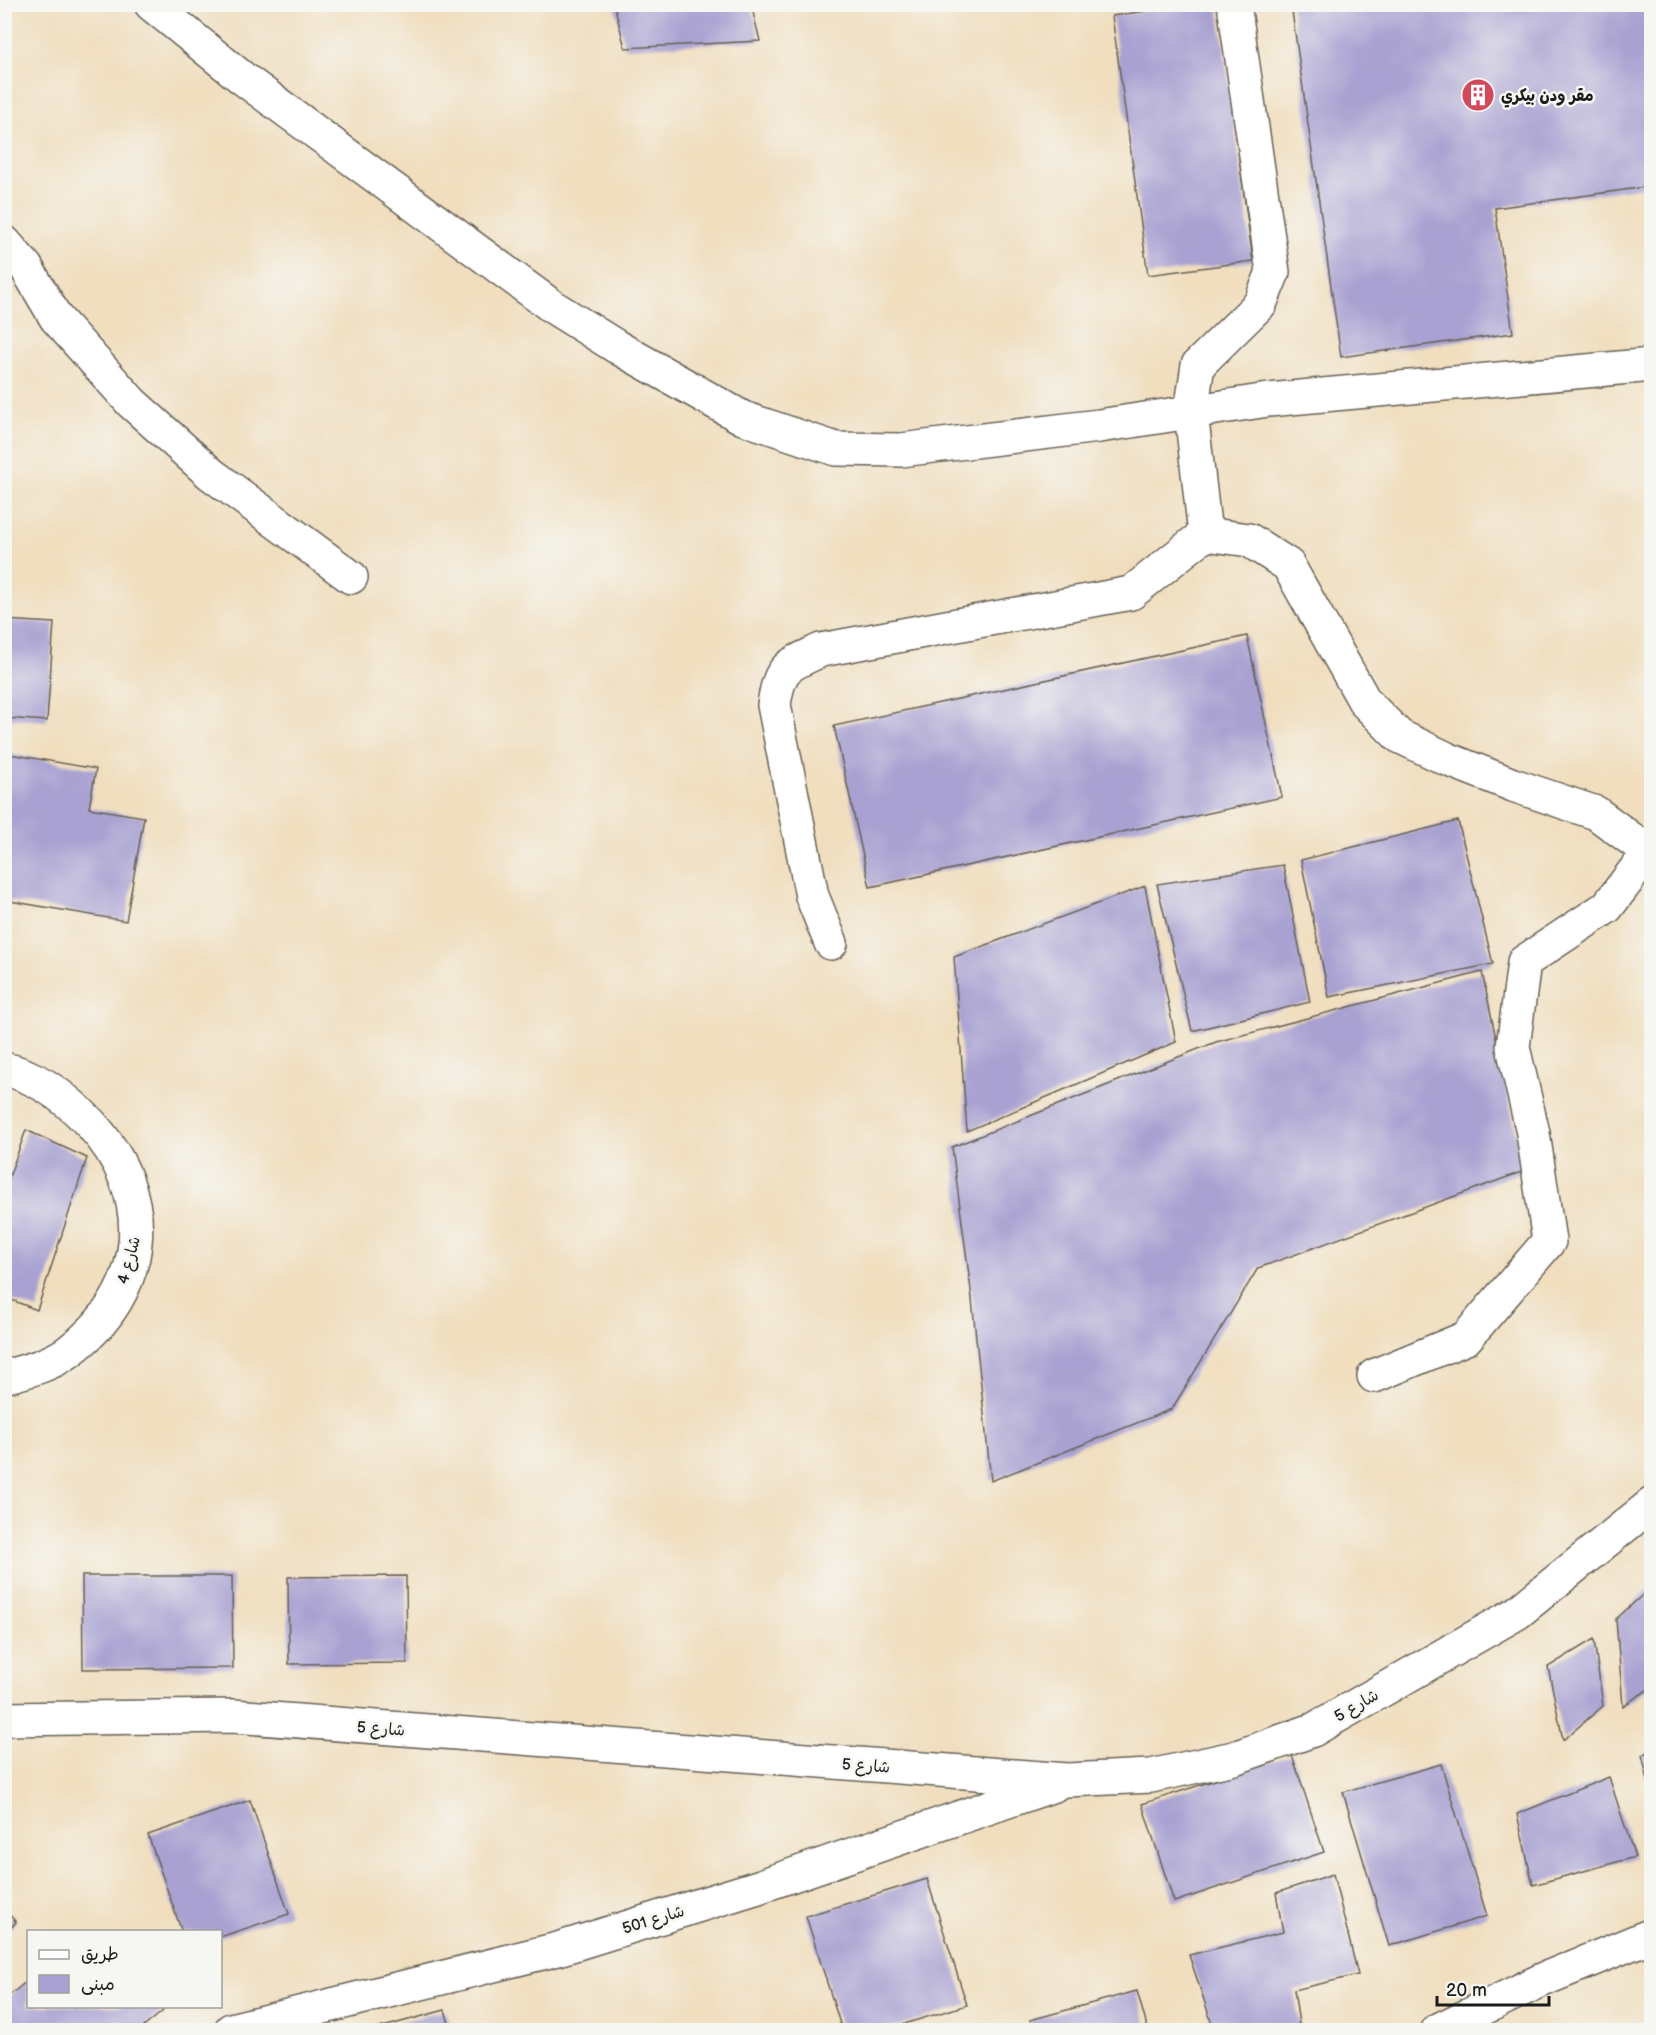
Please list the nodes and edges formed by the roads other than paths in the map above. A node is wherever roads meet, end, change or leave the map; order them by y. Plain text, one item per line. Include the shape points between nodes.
1 (151, 4) edge
2 (1234, 4) edge
3 (4, 242) edge
4 (1652, 364) edge
5 (1191, 412) junction
6 (1205, 534) junction
7 (351, 577) dead end
8 (1650, 852) edge
9 (831, 943) dead end
10 (4, 1069) edge
11 (1374, 1376) dead end
12 (4, 1377) edge
13 (1652, 1503) edge
14 (4, 1719) edge
15 (1067, 1780) junction
16 (1652, 1935) edge
17 (231, 2031) edge
18 (1438, 2031) edge

1 - 5 street via 241,77 553,308 743,418 836,449 901,450
2 - 5 street via 1273,272 1260,304 1198,365
3 - 7 street via 26,267 56,318 132,403 211,474
4 - 5 street via 1268,400
5 - 6 street
6 - 8 street via 1249,540 1288,565 1365,702 1399,736 1491,777 1596,813
6 - 9 street via 1131,592 822,650 790,664 778,678 774,705 812,896
8 - 11 street via 1607,907 1524,962 1513,1047 1533,1133 1549,1241 1466,1338
10 - 12 street, شارع 4 via 42,1084 72,1104 98,1131 129,1182 136,1215 136,1243 128,1271 101,1320 67,1353 40,1367
13 - 15 street, شارع 5 via 1516,1613 1313,1730 1234,1758 1151,1776
14 - 15 street, شارع 5 via 233,1716
15 - 17 street, شارع 501 via 758,1887 558,1949
16 - 18 street via 1542,1980

